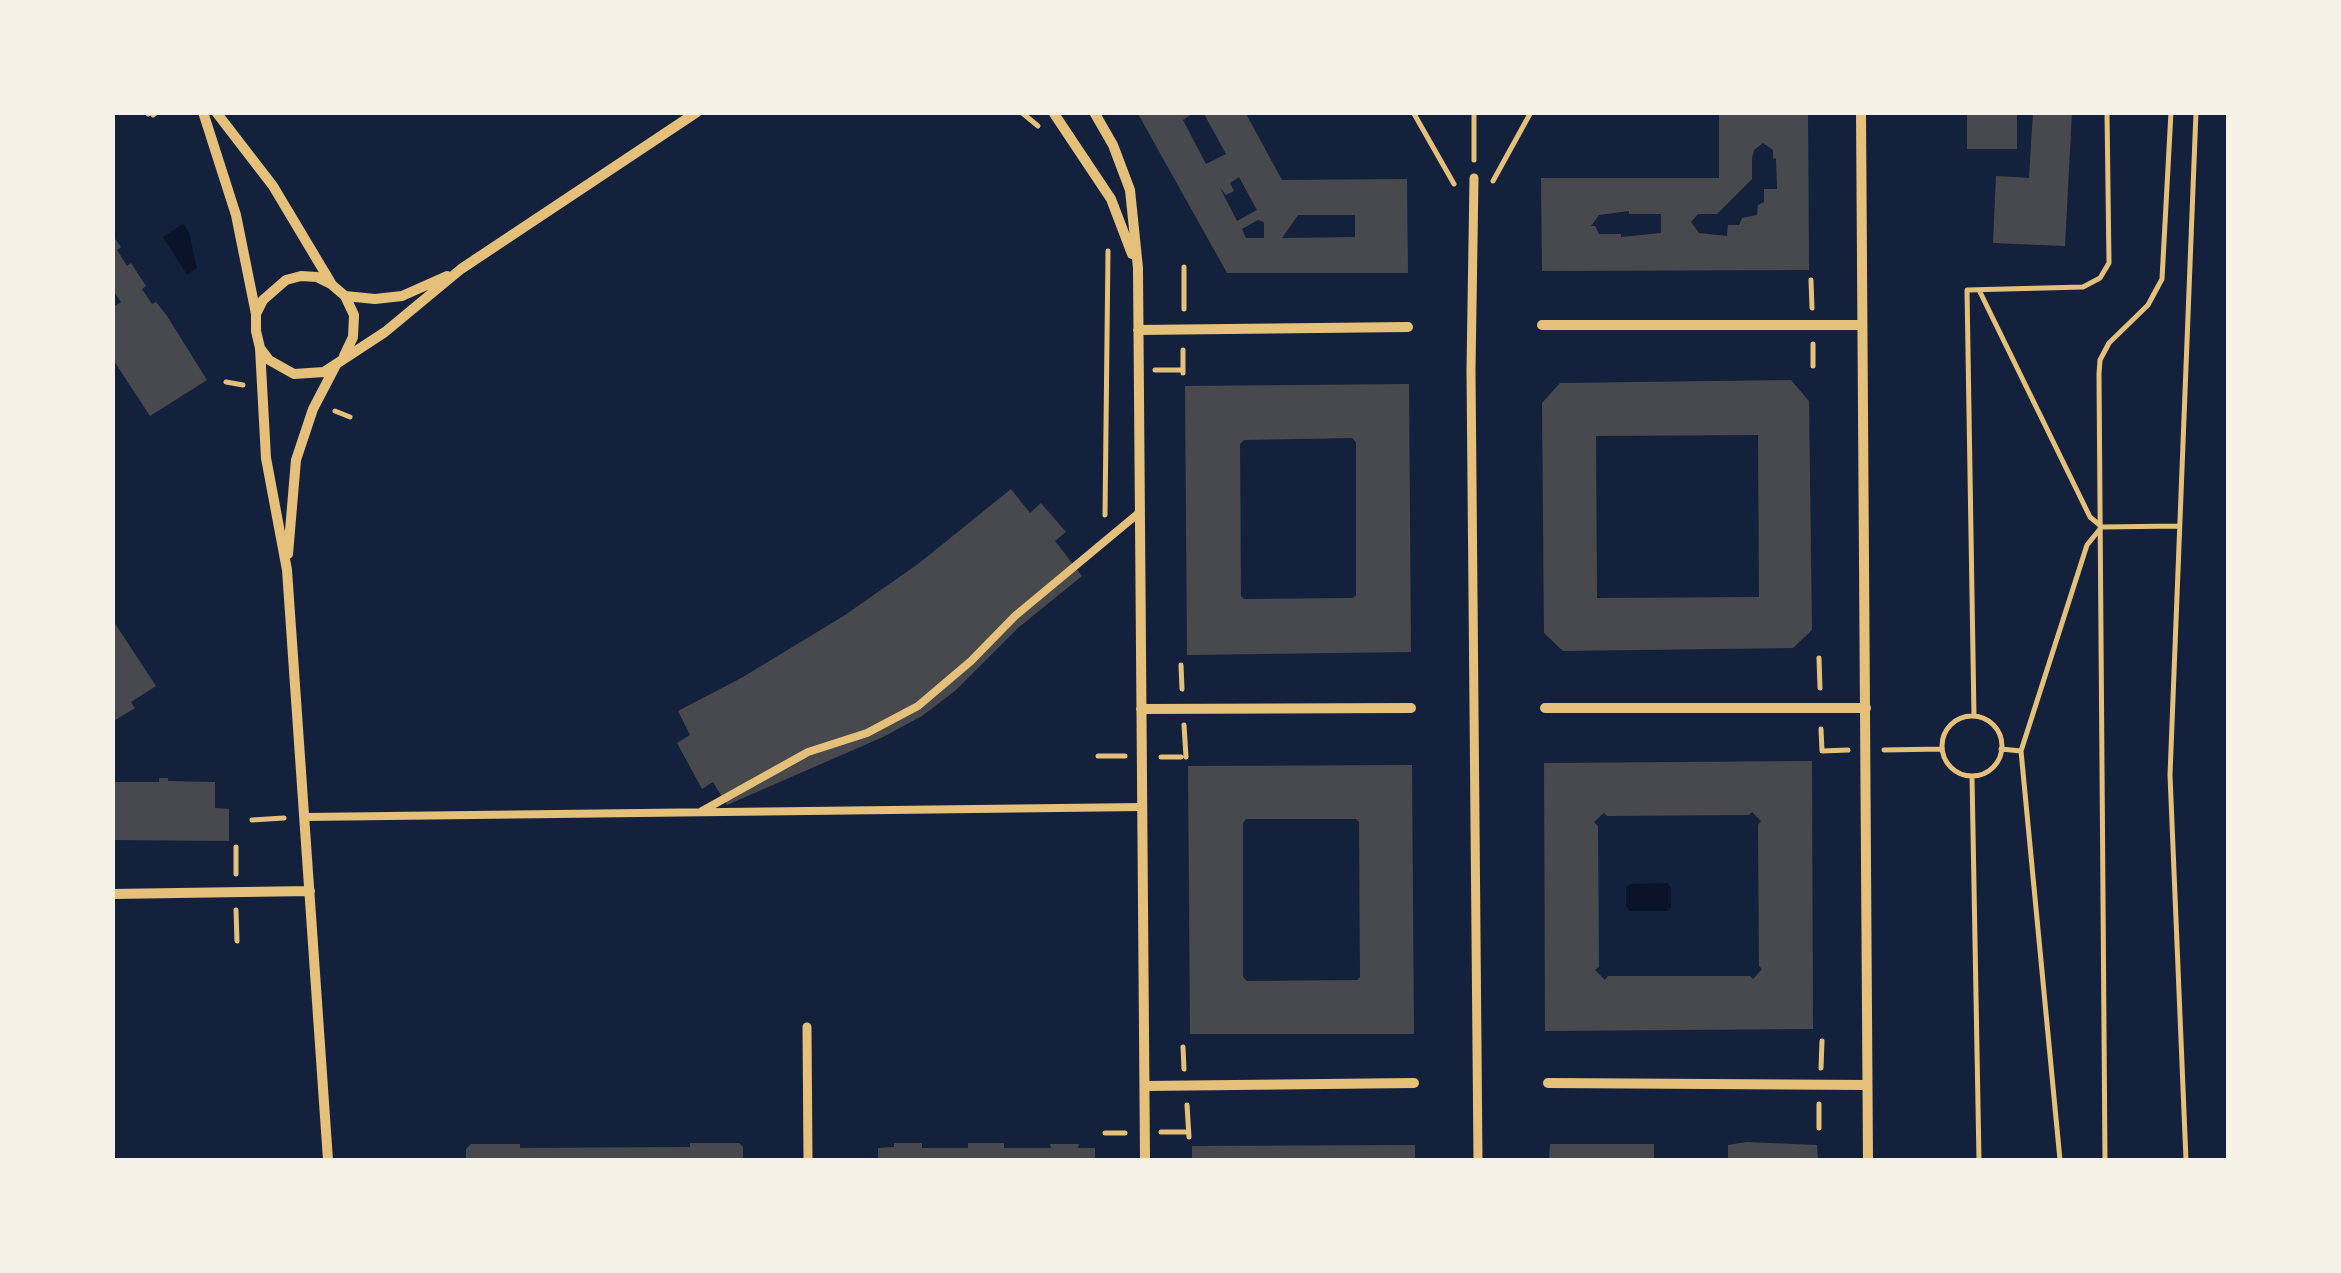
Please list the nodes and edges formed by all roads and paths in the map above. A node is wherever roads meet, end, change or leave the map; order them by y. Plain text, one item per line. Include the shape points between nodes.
1 (203, 112) edge
2 (216, 112) edge
3 (1020, 112) edge
4 (1053, 112) edge
5 (1094, 112) edge
6 (1861, 112) edge
7 (2108, 112) edge
8 (2171, 112) edge
9 (2196, 112) edge
10 (696, 113) edge
11 (1474, 114) edge
12 (1051, 136) dead end
13 (1474, 178) joint
14 (1108, 247) dead end
15 (1138, 268) junction
16 (461, 269) junction
17 (331, 284) junction
18 (1979, 290) junction
19 (344, 296) junction
20 (256, 314) junction
21 (1542, 325) dead end
22 (1861, 325) junction
23 (1408, 327) dead end
24 (1138, 330) junction
25 (260, 348) junction
26 (340, 360) junction
27 (226, 382) dead end
28 (262, 388) junction
29 (316, 404) junction
30 (350, 417) dead end
31 (1140, 512) junction
32 (2178, 526) junction
33 (2102, 527) junction
34 (1105, 542) junction
35 (287, 570) junction
36 (1411, 708) dead end
37 (1545, 708) dead end
38 (1866, 708) junction
39 (1142, 709) junction
40 (1974, 716) junction
41 (2001, 750) junction
42 (2020, 750) junction
43 (1972, 776) junction
44 (1142, 806) junction
45 (700, 812) junction
46 (305, 817) junction
47 (252, 820) dead end
48 (310, 891) junction
49 (112, 894) edge
50 (808, 1027) dead end
51 (1414, 1083) dead end
52 (1548, 1083) dead end
53 (1867, 1085) junction
54 (1145, 1086) junction
55 (328, 1160) edge
56 (808, 1160) edge
57 (1145, 1160) edge
58 (1478, 1160) edge
59 (1868, 1160) edge
60 (1979, 1160) edge
61 (2060, 1160) edge
62 (2105, 1160) edge
63 (2186, 1160) edge

1 - 20 street via 236,214
2 - 17 street via 273,186
3 - 12 path
4 - 15 street via 1111,198
5 - 15 street via 1130,190
6 - 22 street
7 - 18 path via 2109,262 2100,278 2083,287
8 - 33 path via 2162,279 2100,360
9 - 32 path
10 - 16 street
11 - 13 path
13 - 58 street
14 - 34 path
15 - 24 street
16 - 19 street via 402,296
16 - 26 street
17 - 19 street
17 - 20 street via 317,277 286,280
18 - 33 path via 2090,517
18 - 40 path via 1967,290
19 - 26 street via 355,326
20 - 25 street
21 - 22 street
22 - 38 street
23 - 24 street
24 - 31 street
25 - 26 street via 280,370 294,374 309,376
25 - 28 street
26 - 29 street
27 - 28 path
28 - 35 street via 266,458
29 - 30 path
29 - 35 street via 296,460
31 - 34 lane
31 - 39 street
32 - 33 path
32 - 63 path via 2170,800
33 - 42 path via 2087,545
33 - 62 path
34 - 45 lane via 918,706 867,734 808,752
35 - 46 street
36 - 39 street
37 - 38 street
38 - 53 street
39 - 44 street
40 - 41 path via 1991,723
40 - 43 path via 1946,729 1942,749 1955,771
41 - 42 path
41 - 43 path via 1988,771
42 - 61 path
43 - 60 path
44 - 45 lane
44 - 54 street
45 - 46 lane
46 - 47 path
46 - 48 street
48 - 49 street
48 - 55 street
50 - 56 street
51 - 54 street
52 - 53 street
53 - 59 street
54 - 57 street

